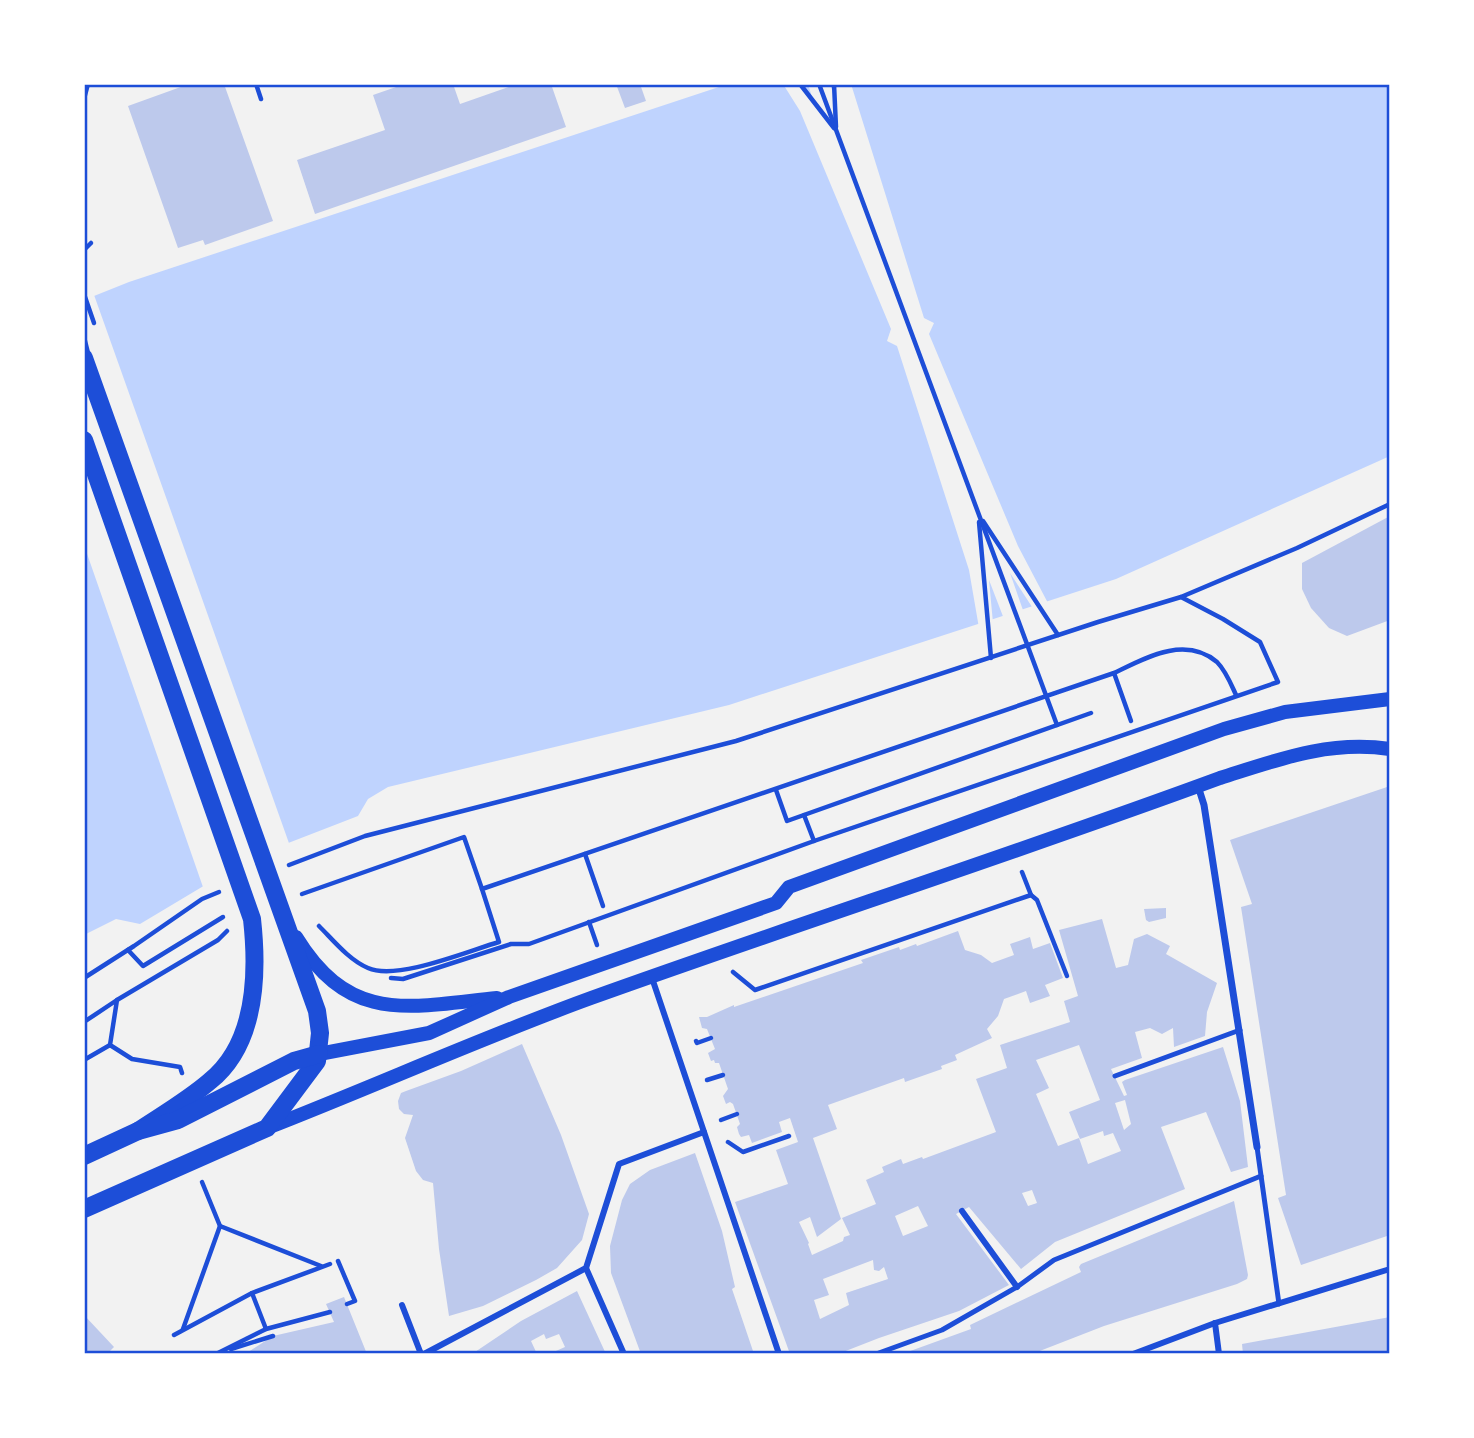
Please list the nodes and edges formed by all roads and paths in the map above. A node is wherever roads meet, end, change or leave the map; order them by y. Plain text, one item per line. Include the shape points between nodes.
1 (88, 84) edge
2 (256, 84) edge
3 (800, 84) edge
4 (819, 84) edge
5 (834, 84) edge
6 (84, 99) edge
7 (261, 99) dead end
8 (837, 131) junction
9 (91, 243) dead end
10 (84, 250) edge
11 (84, 338) edge
12 (84, 358) edge
13 (104, 415) junction
14 (84, 440) edge
15 (1390, 504) edge
16 (978, 514) junction
17 (1181, 597) junction
18 (1058, 635) junction
19 (991, 658) junction
20 (1114, 673) junction
21 (1236, 695) junction
22 (1390, 699) edge
23 (1091, 713) dead end
24 (1131, 721) dead end
25 (1057, 726) junction
26 (1390, 749) edge
27 (1198, 786) junction
28 (776, 790) junction
29 (804, 815) junction
30 (814, 841) junction
31 (585, 854) junction
32 (286, 866) dead end
33 (1021, 871) dead end
34 (482, 889) junction
35 (221, 891) dead end
36 (300, 895) dead end
37 (1031, 895) junction
38 (603, 906) dead end
39 (280, 910) junction
40 (223, 917) dead end
41 (315, 921) dead end
42 (232, 927) dead end
43 (313, 929) dead end
44 (318, 934) dead end
45 (326, 943) dead end
46 (128, 950) junction
47 (713, 956) junction
48 (367, 976) dead end
49 (1067, 976) dead end
50 (379, 977) dead end
51 (652, 977) junction
52 (84, 978) edge
53 (509, 997) junction
54 (117, 1000) junction
55 (84, 1022) edge
56 (1240, 1030) junction
57 (694, 1035) dead end
58 (710, 1038) dead end
59 (110, 1045) junction
60 (318, 1054) junction
61 (84, 1060) edge
62 (723, 1075) dead end
63 (1115, 1076) dead end
64 (184, 1080) dead end
65 (709, 1080) dead end
66 (737, 1114) dead end
67 (722, 1119) dead end
68 (267, 1128) junction
69 (138, 1131) junction
70 (704, 1132) junction
71 (789, 1136) dead end
72 (1257, 1147) joint
73 (84, 1156) edge
74 (194, 1161) junction
75 (1262, 1176) junction
76 (84, 1209) edge
77 (962, 1211) dead end
78 (220, 1226) junction
79 (338, 1261) dead end
80 (330, 1264) dead end
81 (321, 1266) junction
82 (586, 1268) junction
83 (1390, 1269) edge
84 (1017, 1287) junction
85 (252, 1293) junction
86 (347, 1304) dead end
87 (1279, 1304) junction
88 (402, 1305) dead end
89 (330, 1312) dead end
90 (1215, 1323) junction
91 (183, 1329) junction
92 (266, 1329) junction
93 (174, 1335) dead end
94 (273, 1336) dead end
95 (216, 1354) edge
96 (423, 1354) edge
97 (624, 1354) edge
98 (779, 1354) edge
99 (876, 1354) edge
100 (1133, 1354) edge
101 (1219, 1354) edge

1 - 6 path
2 - 7 path
3 - 8 path
4 - 8 path
5 - 8 path
8 - 16 path
9 - 10 path
11 - 13 lane
12 - 13 main road
13 - 39 main road
14 - 69 main road via 252,919 256,959 253,999 226,1066
15 - 17 path
16 - 18 path
16 - 19 path
16 - 25 path
17 - 18 path
17 - 21 path via 1259,642 1278,682
18 - 19 path
19 - 32 path via 736,741 365,836
20 - 21 path via 1152,654 1196,651 1216,662
20 - 24 path
20 - 28 path
21 - 30 path
22 - 53 main road via 1285,712 1224,729 789,887 776,903
23 - 25 path
25 - 29 path
26 - 27 main road via 1367,746 1301,752
27 - 47 main road
27 - 56 street via 1205,804
28 - 29 path via 787,821
28 - 31 path
29 - 30 path
30 - 50 path via 529,944 511,944 403,979
31 - 34 path
31 - 38 path
33 - 37 path
34 - 36 path via 464,837
34 - 41 path via 499,942 413,968 369,968
35 - 46 path
37 - 47 path via 878,951 755,989
37 - 49 path
39 - 53 main road via 308,957 340,986 372,1003 411,1007
39 - 60 main road via 317,1011
40 - 46 path via 143,966
42 - 54 path
43 - 44 path
45 - 48 path
46 - 52 path
47 - 51 main road
51 - 68 main road via 446,1054
51 - 70 street
53 - 60 main road via 429,1033
54 - 55 path
54 - 59 path
56 - 63 lane
56 - 72 street
57 - 58 path via 697,1043
59 - 61 path
59 - 64 path via 132,1059 180,1068
60 - 68 main road via 311,1072
60 - 69 main road via 293,1061 178,1120
62 - 65 path
66 - 67 path
68 - 74 main road
69 - 73 main road
70 - 71 path via 743,1152
70 - 82 street via 619,1164
70 - 98 street
72 - 75 lane
74 - 76 main road
74 - 78 path
75 - 84 lane via 1054,1260
75 - 87 lane
77 - 84 street
78 - 81 path
78 - 91 path
79 - 86 path via 355,1301
80 - 81 path
81 - 85 path
82 - 96 street
82 - 97 street
83 - 87 street
84 - 99 lane via 942,1330
85 - 91 path
85 - 92 path
87 - 90 street
88 - 96 street
89 - 92 path
90 - 100 street
90 - 101 street
91 - 93 path
92 - 95 path
94 - 95 path

